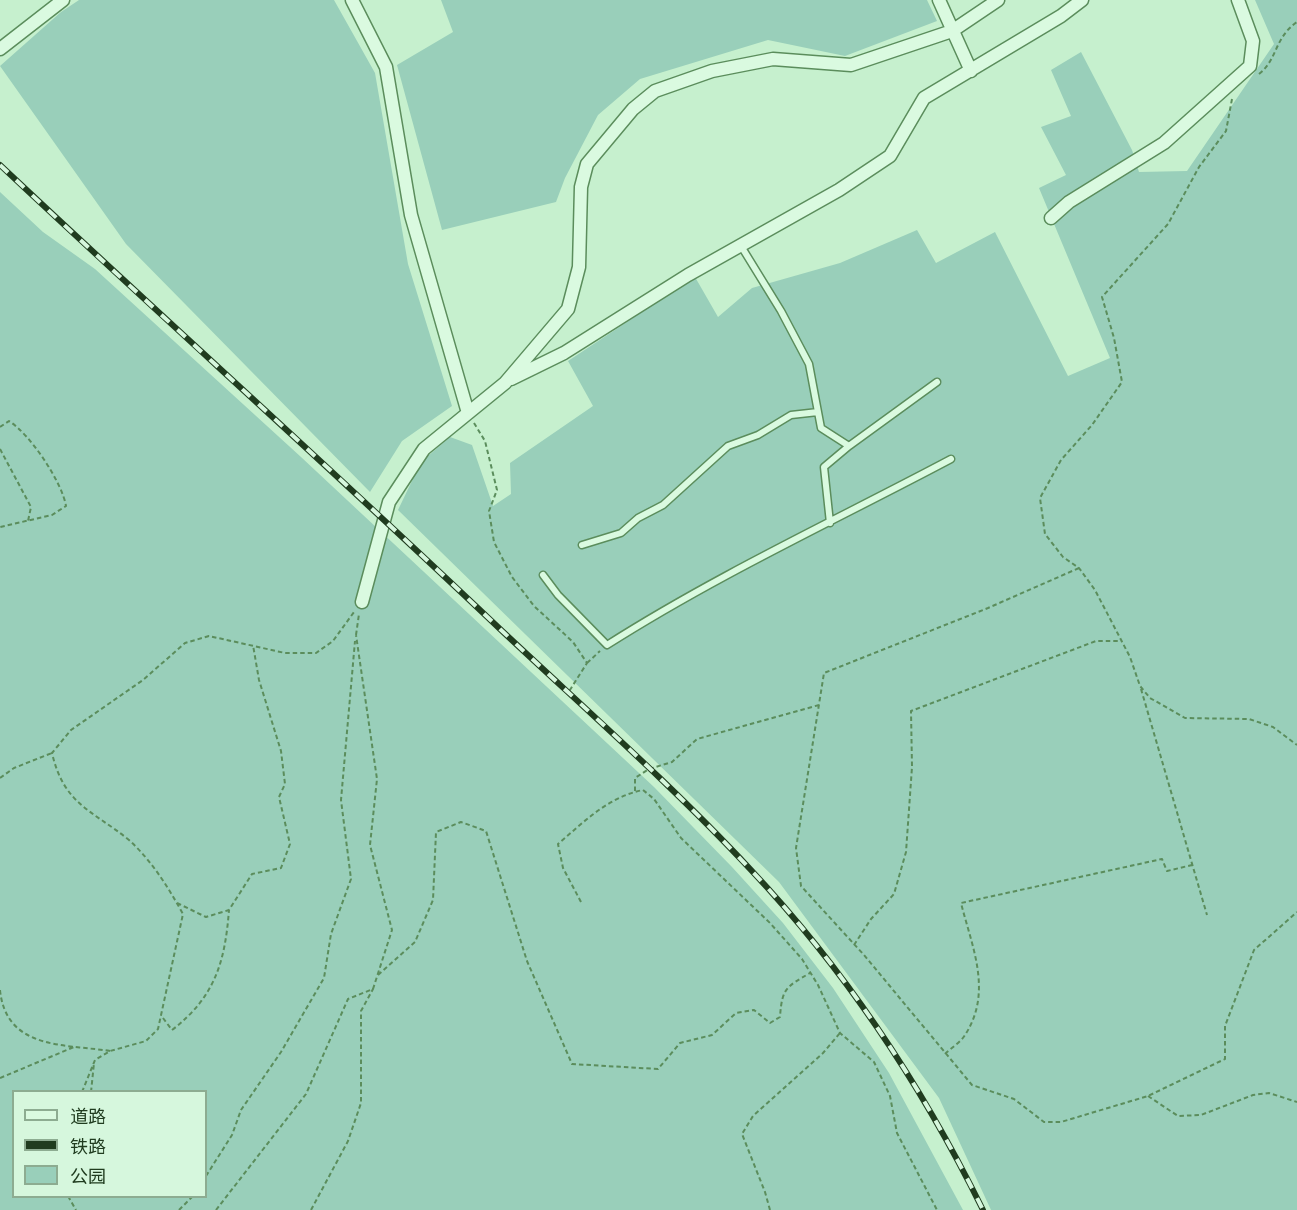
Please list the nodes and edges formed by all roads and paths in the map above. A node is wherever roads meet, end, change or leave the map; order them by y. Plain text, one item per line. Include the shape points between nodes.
1 (63, 0) edge
2 (352, 0) edge
3 (939, 0) edge
4 (998, 0) edge
5 (1082, 0) edge
6 (1238, 0) edge
7 (1297, 22) edge
8 (952, 31) junction
9 (0, 49) edge
10 (970, 71) junction
11 (1258, 75) dead end
12 (1232, 95) dead end
13 (1051, 218) dead end
14 (741, 245) junction
15 (937, 382) dead end
16 (505, 383) junction
17 (818, 412) junction
18 (468, 413) junction
19 (0, 427) edge
20 (849, 446) junction
21 (0, 449) edge
22 (951, 459) dead end
23 (28, 521) junction
24 (830, 523) junction
25 (0, 527) edge
26 (582, 545) dead end
27 (1078, 568) junction
28 (543, 575) dead end
29 (362, 602) junction
30 (356, 635) junction
31 (1122, 642) junction
32 (254, 645) junction
33 (607, 645) junction
34 (586, 663) junction
35 (1140, 686) junction
36 (568, 693) dead end
37 (819, 705) junction
38 (1297, 745) edge
39 (52, 753) junction
40 (0, 778) edge
41 (635, 791) junction
42 (1192, 865) junction
43 (581, 902) dead end
44 (177, 903) junction
45 (229, 910) junction
46 (1297, 912) edge
47 (1207, 915) dead end
48 (854, 945) junction
49 (810, 973) junction
50 (378, 975) junction
51 (373, 989) junction
52 (0, 990) edge
53 (162, 1018) junction
54 (840, 1033) junction
55 (76, 1046) junction
56 (110, 1051) junction
57 (945, 1054) junction
58 (94, 1060) junction
59 (0, 1078) edge
60 (83, 1090) edge
61 (91, 1090) edge
62 (1148, 1096) junction
63 (1297, 1102) edge
64 (207, 1174) edge
65 (192, 1198) edge
66 (179, 1210) edge
67 (216, 1210) edge
68 (311, 1210) edge
69 (770, 1210) edge
70 (937, 1210) edge

1 - 9 street
2 - 18 street via 386,67 411,215
3 - 8 street
4 - 8 street
5 - 10 street
6 - 13 street via 1253,41 1250,66 1164,143 1069,202
7 - 11 path via 1284,31 1266,68
8 - 10 street
8 - 16 street via 851,65 773,59 712,71 648,97 587,164 581,187 579,267 568,309
10 - 14 street via 924,98 890,156 839,190
12 - 27 path via 1226,131 1199,166 1168,224 1102,297 1122,382 1061,460 1040,498 1045,534 1063,557
14 - 16 street via 564,353
14 - 17 lane via 809,364
15 - 20 lane
16 - 18 street
17 - 20 lane via 821,429
17 - 26 lane via 791,415 758,435 728,446 663,505 638,518 621,534
18 - 29 street via 424,449 389,502
18 - 34 path via 485,441 497,490 489,511 494,542 512,577 534,606 573,642
19 - 23 path via 9,421 18,427 64,494 66,506 52,516
20 - 24 lane via 825,467
21 - 23 path via 31,507
22 - 24 lane
23 - 25 path
24 - 33 lane via 652,616
27 - 31 path via 1095,590
27 - 37 path via 824,673
28 - 33 lane
29 - 30 path
29 - 32 path via 333,641 316,653 285,653
30 - 50 path via 377,779 370,845 392,930
30 - 64 path via 341,800 351,879 331,934 324,978 241,1110 232,1135
31 - 35 path
31 - 48 path via 1096,641 911,711 906,852 894,894
32 - 39 path via 209,636 185,643 143,680 71,730
32 - 45 path via 281,751 285,784 279,797 290,844 281,868 252,874
33 - 34 path
34 - 36 path
35 - 38 path via 1150,698 1185,718 1249,719 1273,727
35 - 42 path
37 - 41 path via 697,739 672,762 635,778
37 - 48 path via 796,848 801,886
39 - 40 path
39 - 44 path via 58,776 73,797 129,841 164,880
41 - 43 path via 622,794 596,811 558,844 563,868
41 - 49 path via 643,790 654,799 681,838 770,923
42 - 47 path
42 - 57 path via 1167,872 1162,859 961,903 978,967 981,997 965,1035
44 - 45 path via 206,916
44 - 53 path via 183,914
45 - 53 path via 227,946 213,987 188,1018 172,1030
46 - 62 path via 1254,950 1225,1026 1225,1059
48 - 57 path
49 - 50 path via 782,994 780,1017 770,1023 754,1010 736,1013 712,1035 680,1043 658,1069 572,1064 527,961 486,831 461,822 436,832 434,900 416,942
49 - 54 path
50 - 51 path
51 - 67 path via 348,999 306,1094
51 - 68 path via 361,1011 361,1103 348,1141
52 - 55 path via 9,1018 31,1039
53 - 56 path via 146,1041
54 - 69 path via 753,1116 742,1134
54 - 70 path via 874,1062 890,1096 897,1133
55 - 56 path
55 - 59 path
56 - 58 path
57 - 62 path via 972,1085 1014,1099 1044,1122 1061,1122
58 - 60 path
58 - 61 path
62 - 63 path via 1178,1116 1201,1115 1269,1093
65 - 66 path

